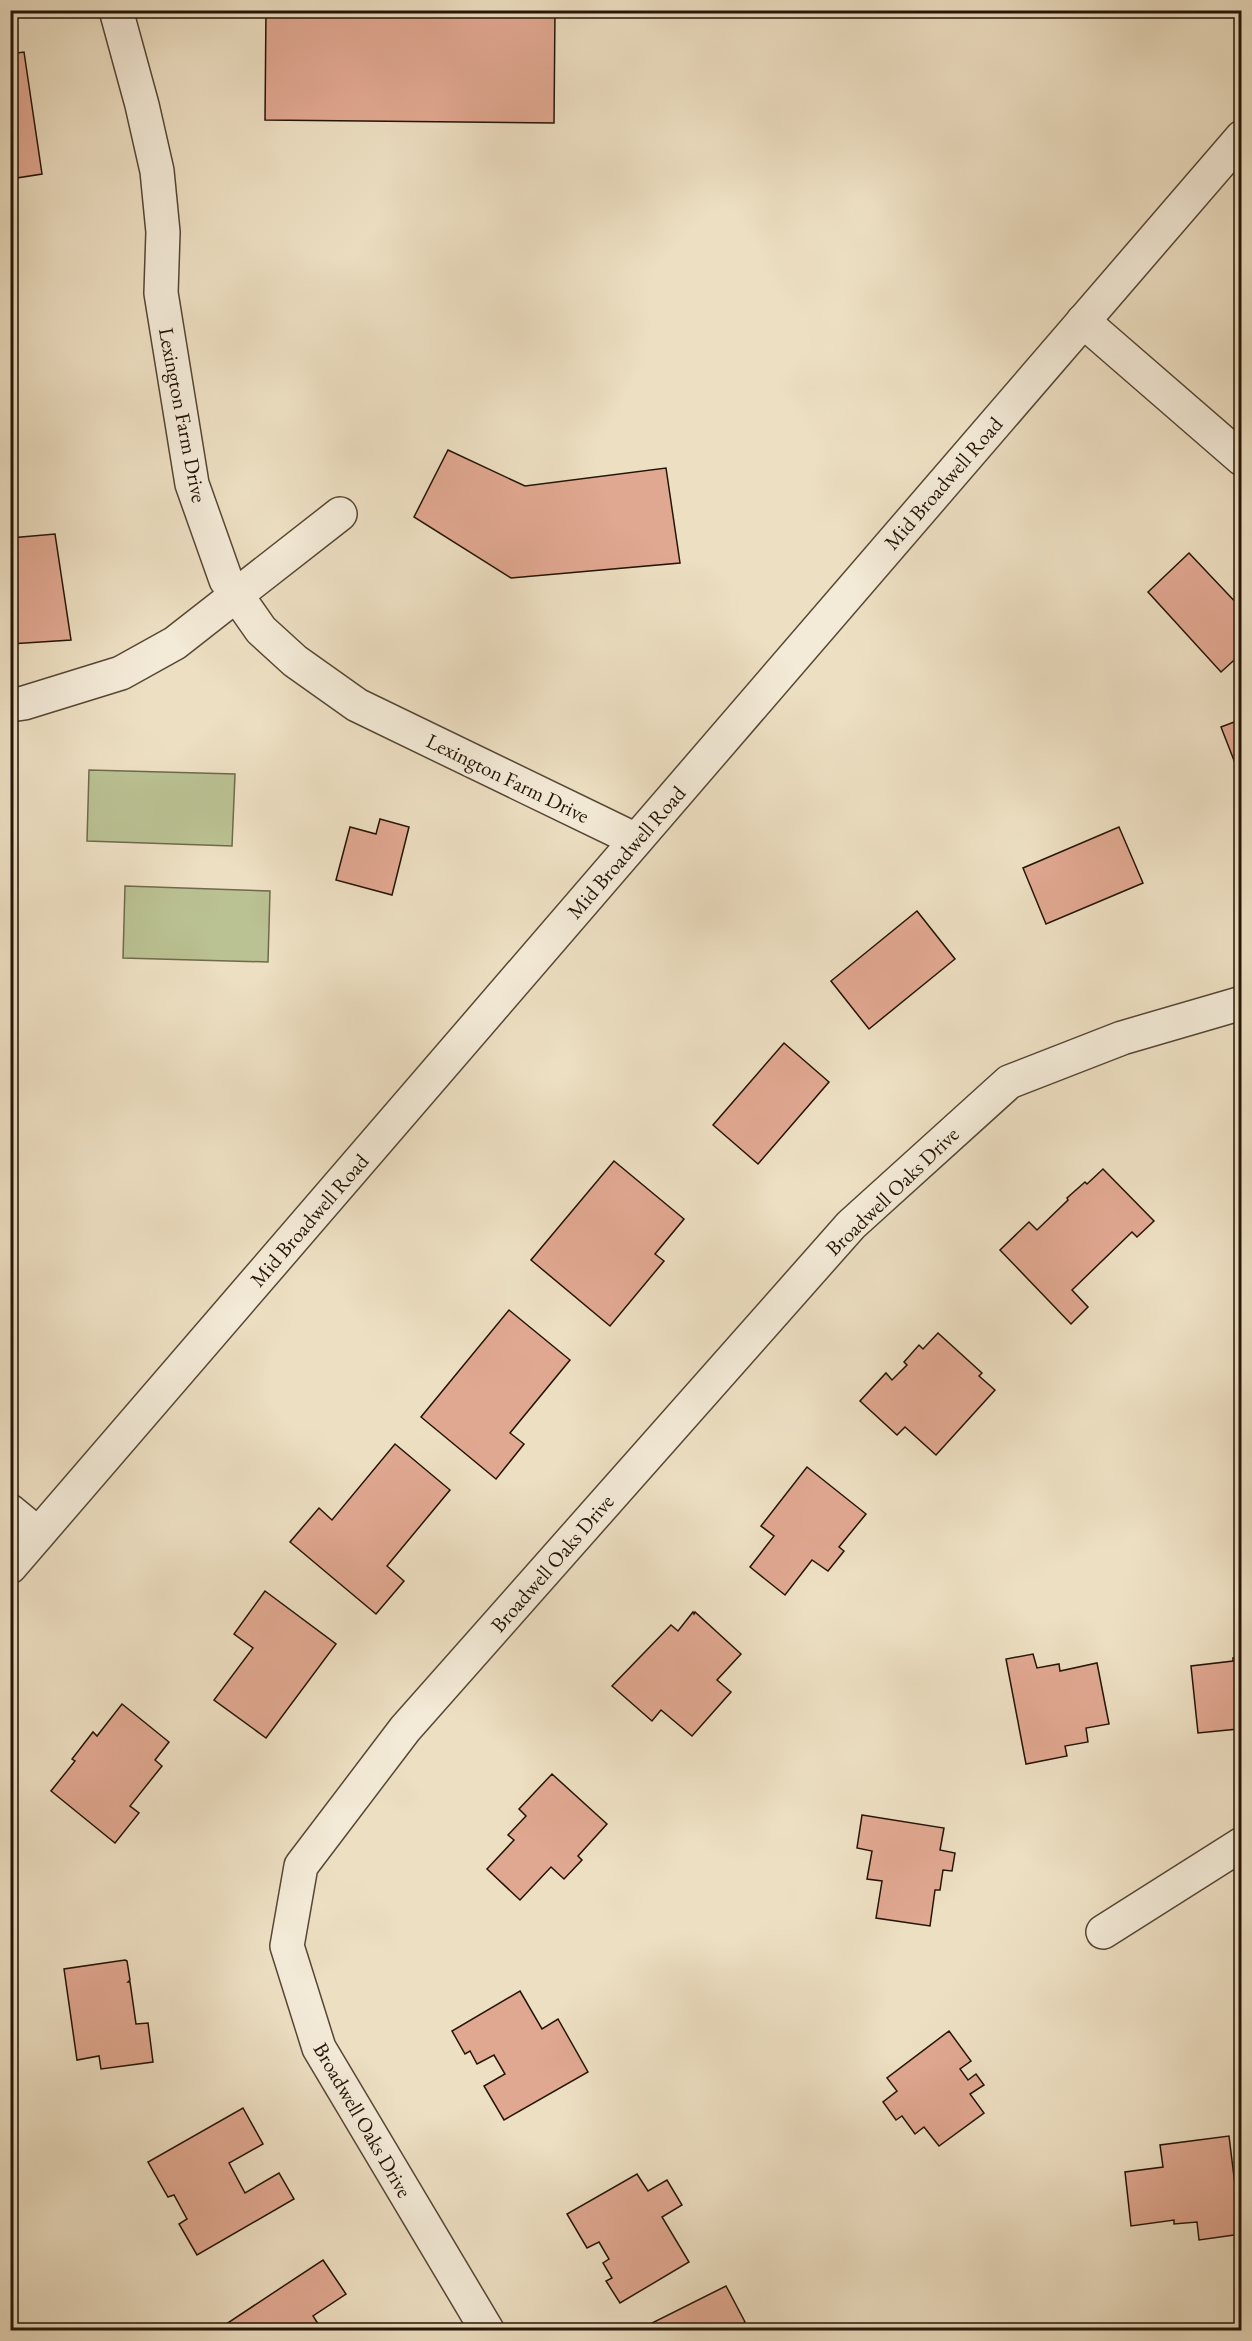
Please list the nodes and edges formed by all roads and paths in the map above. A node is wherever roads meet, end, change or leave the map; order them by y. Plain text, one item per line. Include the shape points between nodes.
1 (116, 10) edge
2 (1242, 137) edge
3 (1083, 321) junction
4 (1242, 459) edge
5 (340, 514) dead end
6 (236, 595) junction
7 (10, 705) edge
8 (636, 840) junction
9 (1242, 1003) edge
10 (10, 1511) edge
11 (38, 1534) junction
12 (10, 1567) edge
13 (1242, 1844) edge
14 (1103, 1932) dead end
15 (488, 2331) edge

1 - 6 street, Lexington Farm Drive via 157,171 163,232 160,293 192,484 226,580
2 - 3 street, Mid Broadwell Road
3 - 4 street
3 - 8 street, Mid Broadwell Road
5 - 6 street
6 - 7 street via 175,643 121,673
6 - 8 street, Lexington Farm Drive via 261,630 295,662 357,705
8 - 11 street, Mid Broadwell Road
9 - 15 street, Broadwell Oaks Drive via 1122,1038 1009,1082 851,1225 405,1729 302,1866 287,1946 319,2048
10 - 11 street
11 - 12 street, Mid Broadwell Road
13 - 14 street

